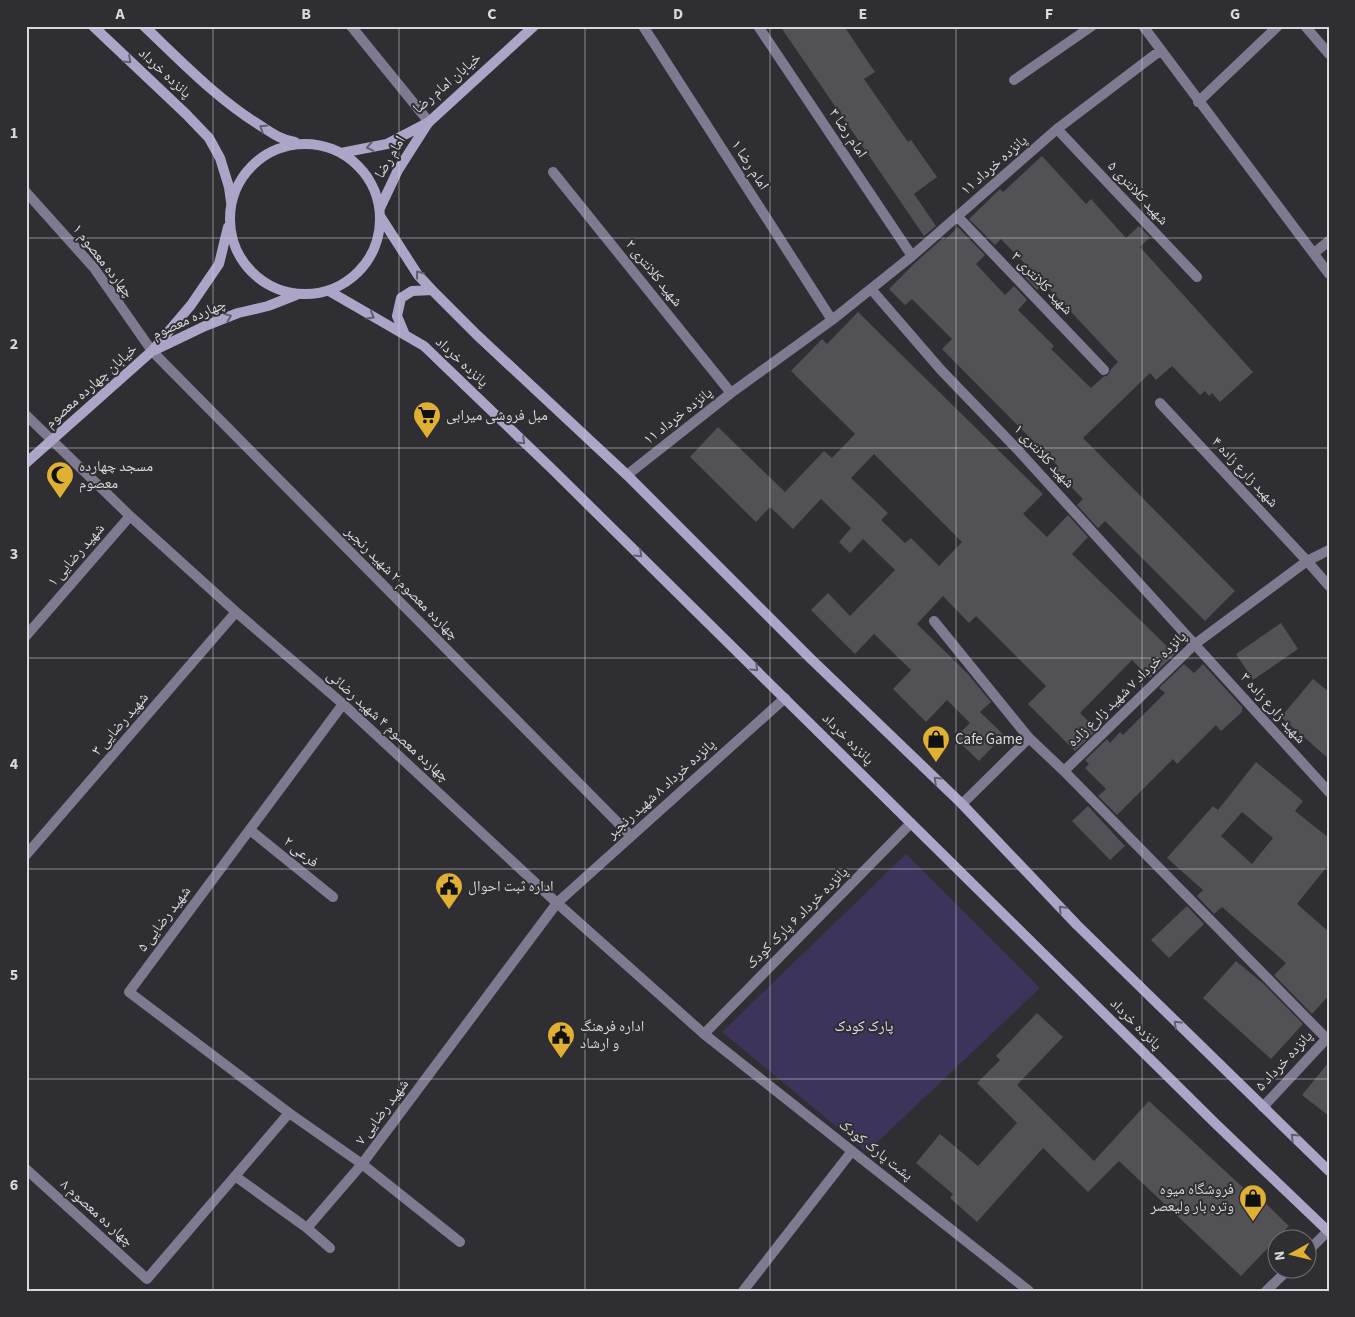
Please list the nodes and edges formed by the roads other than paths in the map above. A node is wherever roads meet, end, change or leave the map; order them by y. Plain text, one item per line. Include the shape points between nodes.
1 (93, 26) edge
2 (144, 26) edge
3 (351, 26) edge
4 (534, 26) edge
5 (643, 26) edge
6 (758, 26) edge
7 (1092, 26) edge
8 (1143, 26) edge
9 (1278, 26) edge
10 (1306, 26) edge
11 (1161, 50) junction
12 (1329, 54) edge
13 (1014, 80) dead end
14 (1198, 102) junction
15 (429, 122) junction
16 (1057, 129) junction
17 (308, 143) junction
18 (342, 153) junction
19 (553, 172) dead end
20 (26, 192) edge
21 (231, 202) junction
22 (380, 212) junction
23 (958, 217) junction
24 (229, 223) junction
25 (1329, 241) edge
26 (1314, 253) junction
27 (912, 256) junction
28 (1329, 274) edge
29 (1197, 277) dead end
30 (871, 289) junction
31 (432, 290) junction
32 (329, 291) junction
33 (296, 294) junction
34 (832, 320) junction
35 (405, 335) junction
36 (152, 352) junction
37 (1104, 370) dead end
38 (731, 393) junction
39 (1160, 402) dead end
40 (26, 414) edge
41 (53, 440) junction
42 (26, 463) edge
43 (627, 475) junction
44 (130, 516) junction
45 (1329, 550) edge
46 (1307, 561) junction
47 (1329, 586) edge
48 (236, 612) junction
49 (934, 621) dead end
50 (26, 636) edge
51 (1195, 644) junction
52 (785, 698) junction
53 (344, 704) junction
54 (1029, 738) junction
55 (1064, 771) junction
56 (1329, 792) edge
57 (962, 804) junction
58 (911, 823) junction
59 (250, 830) junction
60 (632, 836) junction
61 (26, 855) edge
62 (333, 897) dead end
63 (557, 903) junction
64 (704, 1034) junction
65 (1327, 1037) edge
66 (1263, 1107) junction
67 (289, 1113) junction
68 (852, 1151) junction
69 (362, 1164) junction
70 (26, 1169) edge
71 (1329, 1171) edge
72 (235, 1176) junction
73 (307, 1228) junction
74 (1328, 1232) edge
75 (1318, 1241) edge
76 (460, 1242) dead end
77 (330, 1248) dead end
78 (1278, 1280) edge
79 (743, 1291) edge
80 (1029, 1291) edge
81 (1266, 1291) edge

1 -> 21 main road, پانزده خرداد via 209,138 220,158
17 -> 2 main road, پانزده خرداد via 284,141 250,119 214,92
3 - 15 street
4 - 15 main road, خیابان امام رضا
5 - 34 street, امام رضا ۱
6 - 27 street, امام رضا ۳
7 - 13 street
8 - 11 street
9 - 14 street
10 - 12 street
11 - 14 street
11 - 16 street, پانزده خرداد ۱۱
14 - 26 street
15 -> 18 main road, خیابان امام رضا via 387,144
15 - 22 main road, امام رضا via 398,170
16 - 23 street, پانزده خرداد ۱۱
16 - 29 street, شهید کلانتری ۵
17 - 18 main road
17 - 21 main road via 282,147 259,159 241,178
18 - 22 main road via 360,167 373,186
19 - 38 street, شهید کلانتری ۲
20 - 36 street, چهارده معصوم ۱ via 94,268
21 - 24 main road
31 -> 22 main road, پانزده خرداد via 418,275
22 - 32 main road via 379,235 370,259 352,279
23 - 27 street, پانزده خرداد ۱۱
23 - 37 street, شهید کلانتری ۳
24 - 33 main road via 243,263 270,286
24 - 36 main road, چهارده معصوم via 219,264 191,305
25 - 26 street
26 - 28 street
27 - 30 street, پانزده خرداد ۱۱
30 - 34 street, پانزده خرداد ۱۱
30 - 51 street, شهید کلانتری ۱ via 941,370
31 - 35 main road via 412,291 401,298 397,316
31 - 43 main road, پانزده خرداد
32 - 33 main road via 313,295
32 -> 35 main road, پانزده خرداد
36 -> 33 main road, چهارده معصوم via 230,316 268,306
34 - 38 street, پانزده خرداد ۱۱
35 -> 52 main road, پانزده خرداد via 424,346
36 - 41 main road, خیابان چهارده معصوم
36 - 60 street, چهارده معصوم ۲ شهید رنجبر
38 - 43 street, پانزده خرداد ۱۱
39 - 46 street, شهید زارع زاده ۴
40 - 41 street, چهارده معصوم ۴ شهید رضائی
41 - 42 main road, خیابان چهارده معصوم
41 - 44 street, چهارده معصوم ۴ شهید رضائی
57 -> 43 main road, پانزده خرداد
44 - 48 street, چهارده معصوم ۴ شهید رضائی
44 - 50 street, شهید رضایی ۱
45 - 46 street, پانزده خرداد ۷ شهید زارع زاده
46 - 47 street, شهید زارع زاده ۴
46 - 51 street, پانزده خرداد ۷ شهید زارع زاده
48 - 53 street, چهارده معصوم ۴ شهید رضائی
48 - 61 street, شهید رضایی ۳
49 - 54 street
51 - 55 street, پانزده خرداد ۷ شهید زارع زاده
51 - 56 street, شهید زارع زاده ۳
52 - 58 main road, پانزده خرداد
52 - 60 street, پانزده خرداد ۸ شهید رنجبر
53 - 59 street, شهید رضایی ۵
53 - 63 street, چهارده معصوم ۴ شهید رضائی
54 - 55 street
54 - 57 street
55 - 65 street
66 -> 57 main road, پانزده خرداد via 1077,925
58 - 64 street, پانزده خرداد ۶ پارک کودک
58 - 74 main road, پانزده خرداد
59 - 62 street, فرعی ۲
59 - 67 street, شهید رضایی ۵ via 129,992
60 - 63 street, پانزده خرداد ۸ شهید رنجبر
63 - 64 street, چهارده معصوم ۴ شهید رضائی
63 - 69 street, شهید رضایی ۷
64 - 68 street, پشت پارک کودک
65 - 66 street, پانزده خرداد ۵
71 -> 66 main road, پانزده خرداد
67 - 69 street, شهید رضایی ۷
67 - 72 street
68 - 79 street
68 - 80 street, پشت پارک کودک
69 - 73 street
69 - 76 street
70 - 72 street, چهار ده معصوم ۸ via 147,1279
72 - 73 street
73 - 77 street
74 - 75 street
78 - 81 street

